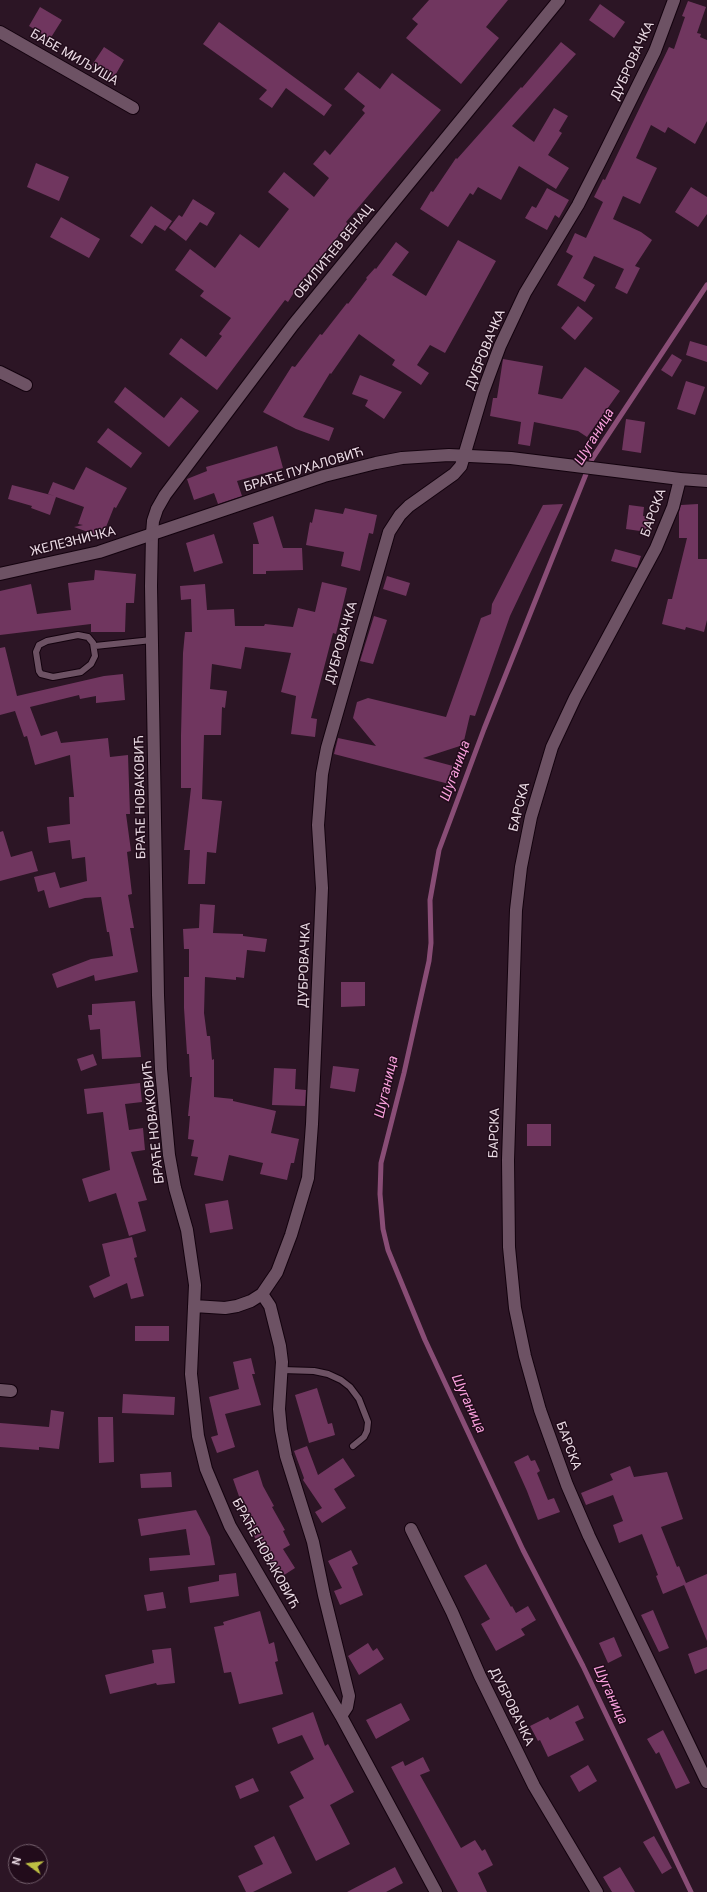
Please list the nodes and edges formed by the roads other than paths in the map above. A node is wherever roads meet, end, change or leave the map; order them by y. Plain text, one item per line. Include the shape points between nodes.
1 (559, 0) edge
2 (674, 0) edge
3 (0, 32) edge
4 (133, 108) dead end
5 (0, 372) edge
6 (26, 385) dead end
7 (464, 456) junction
8 (680, 479) junction
9 (707, 481) edge
10 (152, 534) junction
11 (0, 574) edge
12 (152, 640) junction
13 (95, 646) junction
14 (262, 1294) junction
15 (194, 1306) junction
16 (282, 1370) junction
17 (353, 1446) dead end
18 (411, 1529) dead end
19 (341, 1716) junction
20 (707, 1782) edge
21 (436, 1892) edge
22 (597, 1892) edge

1 - 10 street, ОБИЛИЋЕВ ВЕНАЦ via 293,325 165,496 157,508
2 - 7 street, ДУБРОВАЧКА via 655,51 602,158 510,324 485,385
3 - 4 street, БАБЕ МИЉУША
5 - 6 street
7 - 8 street, БРАЋЕ ПУХАЛОВИЋ via 511,458
7 - 10 street, БРАЋЕ ПУХАЛОВИЋ via 402,458 376,462 332,474
7 - 14 street, ДУБРОВАЧКА via 458,471 409,506 400,514 389,532 328,748 318,825 322,888 308,1178 277,1272
8 - 9 street, БРАЋЕ ПУХАЛОВИЋ
8 - 20 street, БАРСКА via 673,507 656,548 575,698 552,747 530,823 516,910 508,1160 509,1247 515,1308 525,1356 540,1410 567,1485
10 - 11 street, ЖЕЛЕЗНИЧКА via 99,552
10 - 12 street, БРАЋЕ НОВАКОВИЋ
12 - 13 lane
12 - 15 street, БРАЋЕ НОВАКОВИЋ via 161,1069 169,1155 175,1188 188,1230 195,1285
13 - 13 lane via 91,639 83,635 43,643 36,652 37,668 41,674 53,677 82,672 94,660
14 - 15 street, ДУБРОВАЧКА via 251,1301 231,1307
14 - 16 street via 273,1314
15 - 19 street, БРАЋЕ НОВАКОВИЋ via 191,1374 198,1436 206,1469 230,1526
16 - 17 lane via 328,1374 350,1387 359,1400 368,1422 364,1437
16 - 19 street via 279,1409 281,1430 286,1456 313,1542 344,1671 348,1696 347,1707
18 - 22 street, ДУБРОВАЧКА via 534,1786
19 - 21 street, БРАЋЕ НОВАКОВИЋ

